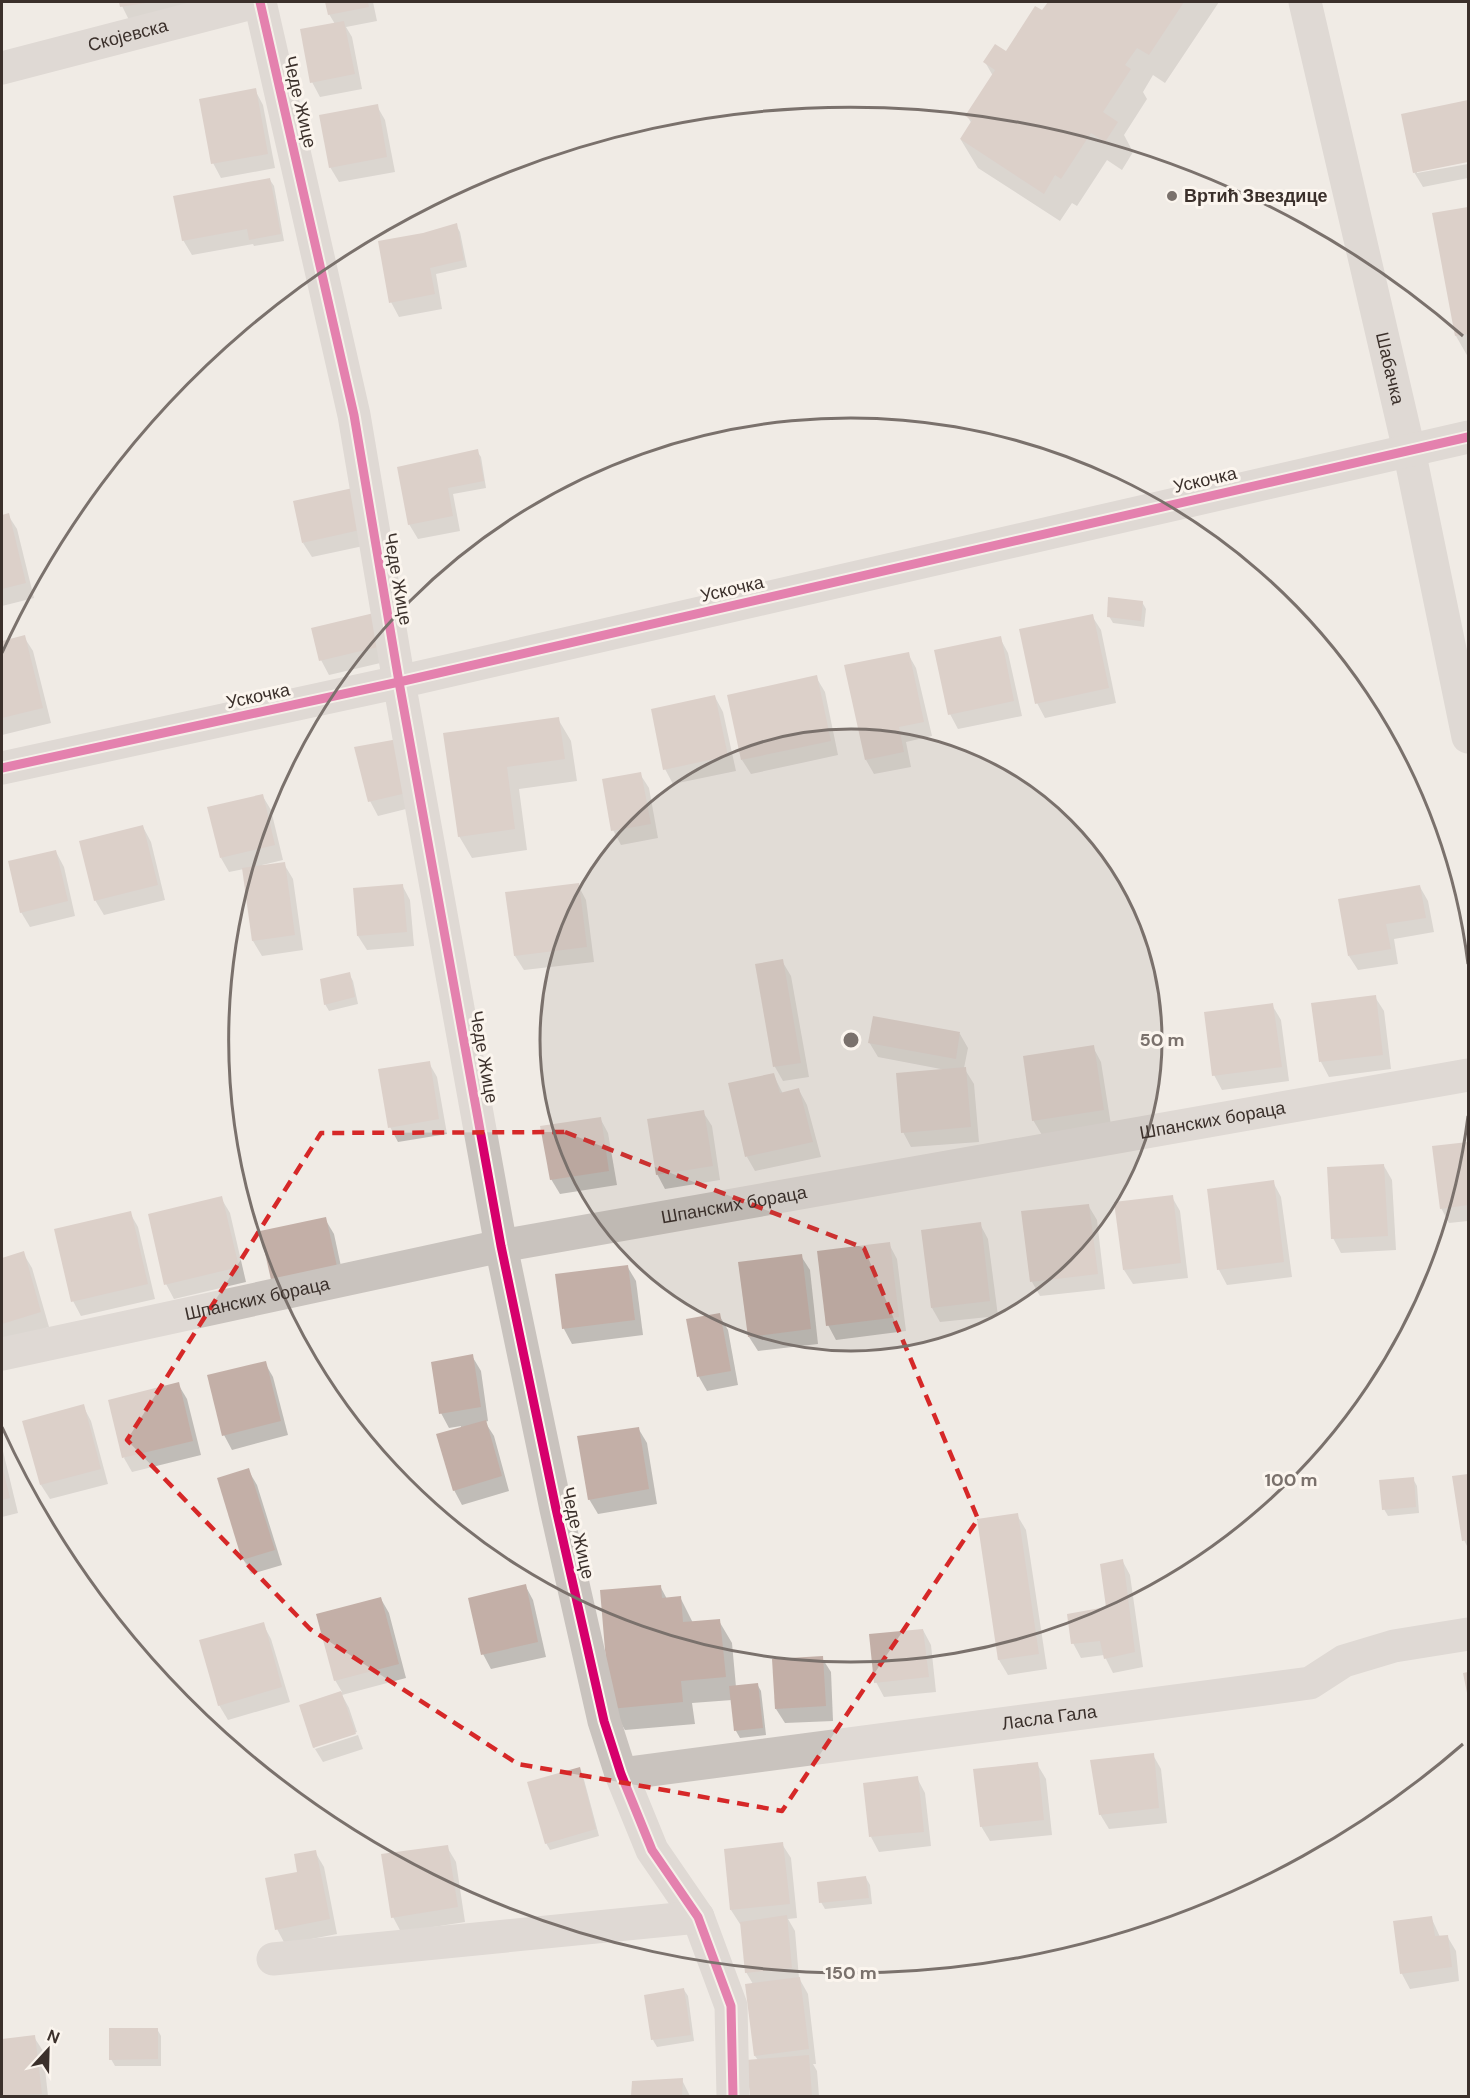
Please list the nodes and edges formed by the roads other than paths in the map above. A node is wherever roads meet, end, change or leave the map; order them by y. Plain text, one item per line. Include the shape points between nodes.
1 (258, 2) edge
2 (1305, 2) edge
3 (2, 68) edge
4 (1468, 437) edge
5 (1409, 450) junction
6 (399, 682) junction
7 (1468, 737) edge
8 (2, 768) edge
9 (1468, 1074) edge
10 (501, 1246) junction
11 (2, 1354) edge
12 (1468, 1634) edge
13 (621, 1774) junction
14 (698, 1917) junction
15 (273, 1959) dead end
16 (733, 2097) edge

1 - 3 street, Скојевска
1 - 6 street, Чеде Жице via 354,415
2 - 5 street, Шабачка
4 - 5 street, Ускочка
5 - 6 street, Ускочка
5 - 7 street, Шабачка
6 - 8 street, Ускочка
6 - 10 street, Чеде Жице
9 - 10 street, Шпанских бораца
10 - 11 street, Шпанских бораца
10 - 13 street, Чеде Жице via 604,1721
12 - 13 street, Ласла Гала via 1394,1646 1344,1661 1310,1683
13 - 14 street, Чеде Жице via 652,1850
14 - 15 street
14 - 16 street, Чеде Жице via 731,2006

